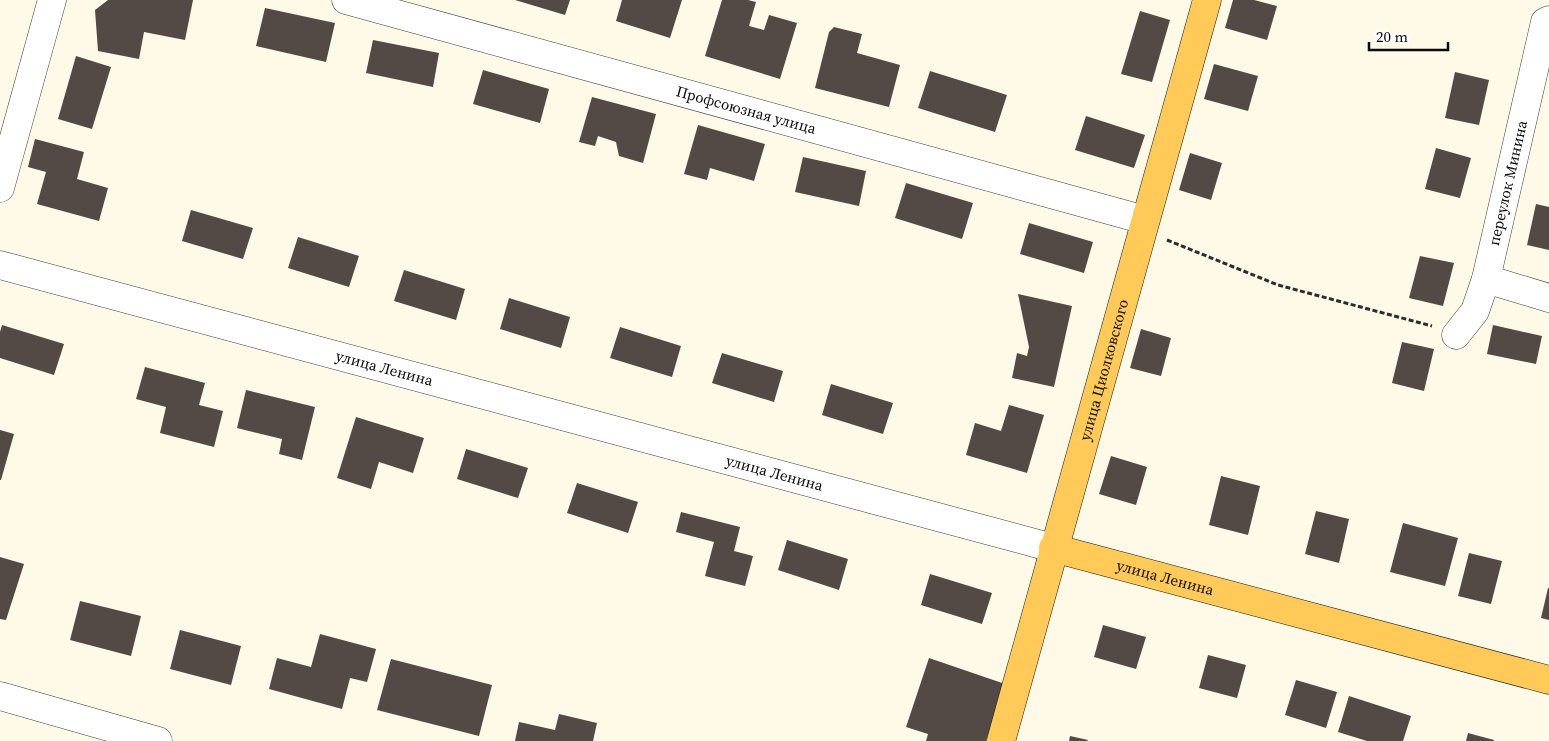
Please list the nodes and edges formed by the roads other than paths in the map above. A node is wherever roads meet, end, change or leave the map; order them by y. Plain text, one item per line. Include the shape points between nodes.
1 (52, 0) edge
2 (346, 0) edge
3 (1207, 0) edge
4 (1547, 21) edge
5 (0, 188) edge
6 (1145, 220) junction
7 (0, 265) edge
8 (1486, 279) junction
9 (1549, 298) edge
10 (1456, 335) road end
11 (1053, 548) junction
12 (1549, 680) edge
13 (0, 696) edge
14 (158, 741) edge
15 (1001, 741) edge

1 - 5 street
2 - 6 street, Профсоюзная улица
3 - 6 main road, улица Циолковского
4 - 8 street, переулок Минина
6 - 11 main road, улица Циолковского
7 - 11 street, улица Ленина
8 - 9 street
8 - 10 street, переулок Минина via 1475,311
11 - 12 main road, улица Ленина
11 - 15 main road, улица Циолковского
13 - 14 street

